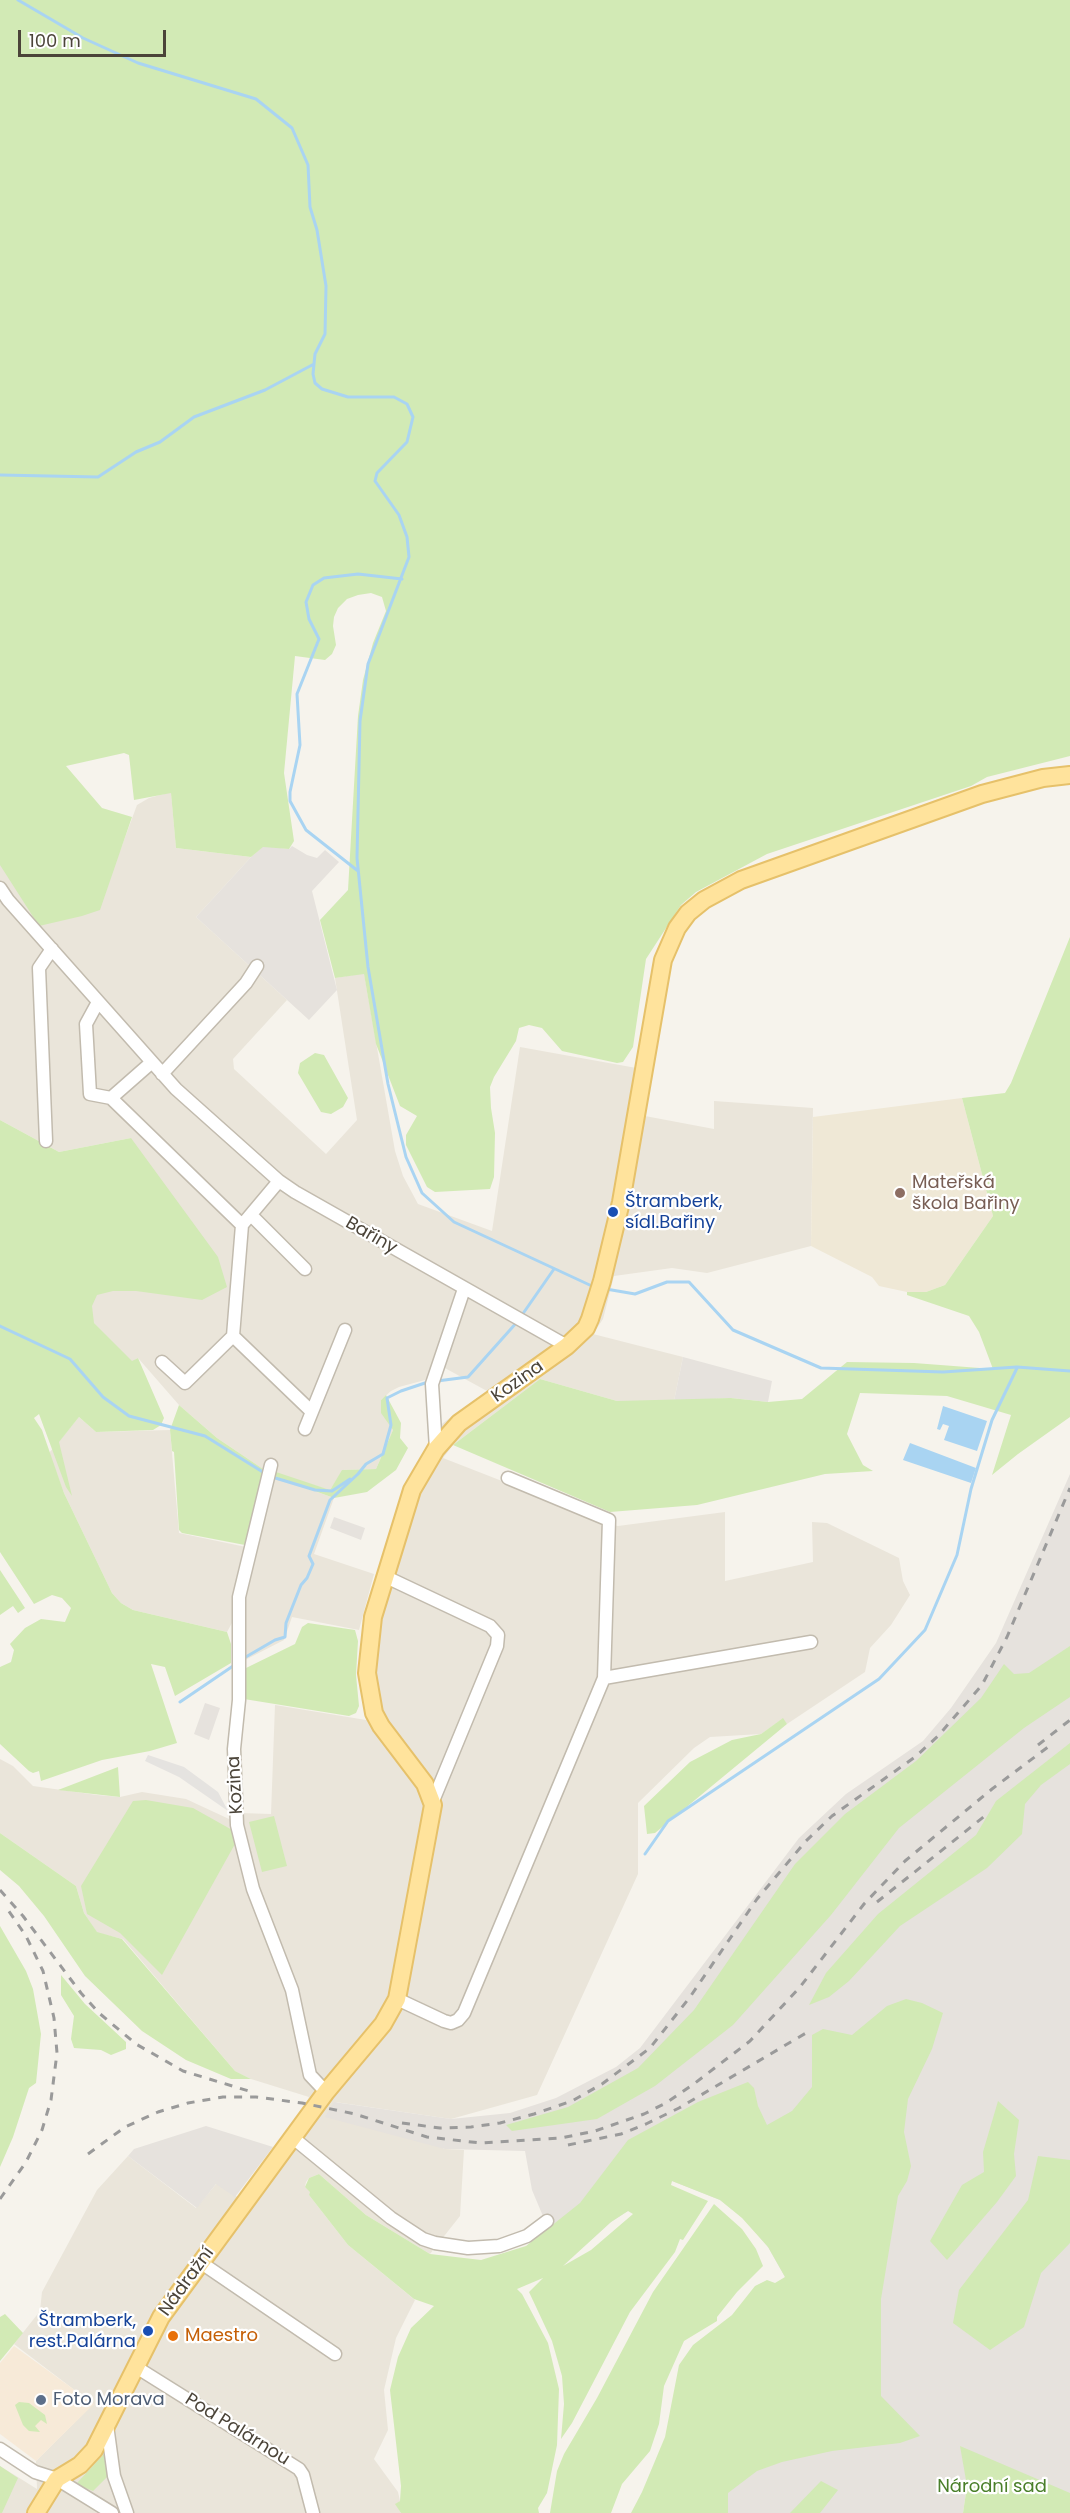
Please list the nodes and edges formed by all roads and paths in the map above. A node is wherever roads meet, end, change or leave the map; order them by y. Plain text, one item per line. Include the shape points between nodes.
1 (1070, 775) edge
2 (0, 888) edge
3 (4, 903) edge
4 (52, 949) junction
5 (257, 966) dead end
6 (98, 1002) junction
7 (152, 1062) junction
8 (162, 1074) junction
9 (111, 1098) junction
10 (46, 1141) dead end
11 (279, 1181) junction
12 (251, 1215) junction
13 (242, 1225) junction
14 (305, 1269) dead end
15 (464, 1289) junction
16 (345, 1330) dead end
17 (233, 1336) junction
18 (567, 1346) junction
19 (162, 1362) dead end
20 (311, 1412) junction
21 (305, 1429) dead end
22 (436, 1449) junction
23 (271, 1465) dead end
24 (508, 1479) dead end
25 (384, 1576) junction
26 (811, 1642) dead end
27 (604, 1677) junction
28 (432, 1800) junction
29 (397, 1999) junction
30 (326, 2092) junction
31 (292, 2138) junction
32 (547, 2221) dead end
33 (200, 2262) junction
34 (335, 2354) dead end
35 (136, 2367) junction
36 (107, 2425) junction
37 (0, 2449) edge
38 (57, 2479) junction
39 (36, 2513) edge
40 (112, 2513) edge
41 (127, 2513) edge
42 (313, 2513) edge

1 - 18 main road, Kozina via 982,794 741,880 709,896 688,914 663,960 621,1202 600,1288 586,1328
2 - 3 street, Bařiny
3 - 4 street, Bařiny
4 - 6 street, Bařiny
4 - 10 street via 39,968
5 - 8 street
6 - 7 street, Bařiny
6 - 9 street via 86,1024 90,1094
7 - 8 street, Bařiny
7 - 9 street
8 - 11 street, Bařiny
9 - 13 street
11 - 12 street
11 - 15 street, Bařiny
12 - 13 street
12 - 14 street
13 - 17 street
15 - 18 street, Bařiny
15 - 22 street via 432,1384
16 - 20 street
17 - 19 street via 184,1383
17 - 20 street
18 - 22 main road, Kozina via 459,1423
20 - 21 street
22 - 25 main road, Kozina via 412,1490
23 - 30 street, Kozina via 238,1605 239,1700 234,1749 237,1825 253,1889 292,1990 310,2075
24 - 27 street via 609,1520
25 - 28 main road, Kozina via 368,1647 370,1698 381,1726 421,1778
25 - 28 street via 490,1626 498,1635 497,1646
26 - 27 street
27 - 29 street via 464,2013 451,2023
28 - 29 main road
29 - 30 main road via 383,2024
30 - 31 main road, Nádražní
31 - 32 street via 391,2218 435,2243 468,2248 499,2246 527,2236
31 - 33 main road, Nádražní
33 - 34 street
33 - 35 main road, Nádražní via 161,2317
35 - 36 main road, Nádražní
35 - 42 street, Pod Palárnou via 299,2469
36 - 38 main road, Nádražní via 90,2455
36 - 41 street via 114,2476
37 - 38 street via 35,2472
38 - 39 main road
38 - 40 street

